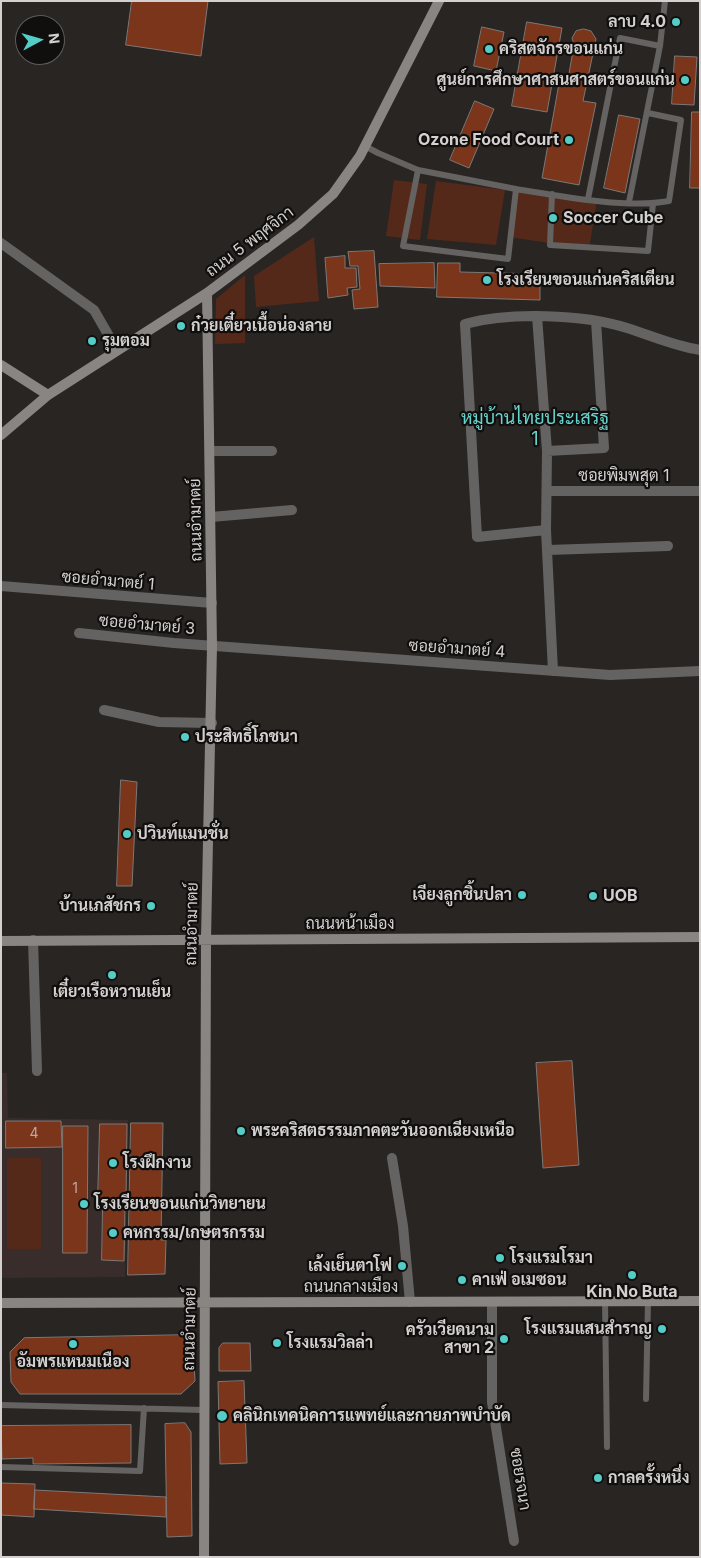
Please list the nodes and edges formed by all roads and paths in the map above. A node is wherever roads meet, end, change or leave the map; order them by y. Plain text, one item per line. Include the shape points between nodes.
1 (439, 1) edge
2 (665, 1) edge
3 (660, 46) junction
4 (648, 113) junction
5 (365, 146) junction
6 (418, 170) junction
7 (516, 188) junction
8 (552, 194) junction
9 (588, 199) junction
10 (629, 202) junction
11 (653, 204) junction
12 (1, 243) edge
13 (207, 293) junction
14 (537, 316) junction
15 (596, 321) junction
16 (117, 350) junction
17 (700, 350) edge
18 (1, 365) edge
19 (48, 395) junction
20 (1, 435) edge
21 (210, 451) junction
22 (272, 451) dead end
23 (547, 451) junction
24 (548, 491) junction
25 (700, 491) edge
26 (292, 510) dead end
27 (211, 517) junction
28 (546, 530) junction
29 (668, 546) dead end
30 (548, 550) junction
31 (1, 586) edge
32 (212, 603) junction
33 (79, 634) dead end
34 (212, 646) junction
35 (553, 671) junction
36 (700, 671) edge
37 (104, 710) dead end
38 (212, 723) junction
39 (700, 937) edge
40 (206, 939) junction
41 (33, 940) junction
42 (1, 941) edge
43 (37, 1071) dead end
44 (392, 1158) dead end
45 (206, 1301) junction
46 (648, 1301) junction
47 (700, 1301) edge
48 (1, 1302) edge
49 (410, 1302) junction
50 (492, 1302) junction
51 (605, 1302) junction
52 (646, 1399) dead end
53 (1, 1405) edge
54 (144, 1408) junction
55 (204, 1410) junction
56 (607, 1447) dead end
57 (1, 1467) edge
58 (514, 1541) dead end
59 (204, 1557) edge

1 - 5 street, ถนน 5 พฤศจิกา
2 - 3 lane
3 - 4 lane
3 - 9 lane via 620,38
4 - 10 lane
4 - 11 lane via 681,120 669,201
5 - 6 lane
5 - 13 street, ถนน 5 พฤศจิกา via 333,194 298,225
6 - 7 lane
6 - 7 lane via 403,246 508,259
7 - 8 lane
8 - 9 lane
8 - 11 lane via 550,246 648,251
9 - 10 lane
10 - 11 lane
12 - 16 street via 94,310
13 - 16 street, ถนน 5 พฤศจิกา
13 - 21 street, ถนนอำมาตย์
14 - 15 street
14 - 23 street
14 - 28 street via 485,318 465,324 477,537
15 - 17 street via 675,346
15 - 23 street via 604,448
16 - 19 street, ถนน 5 พฤศจิกา
18 - 19 street
19 - 20 street, ถนน 5 พฤศจิกา
21 - 22 street
21 - 27 street, ถนนอำมาตย์
23 - 24 street
24 - 25 street, ซอยพิมพสุต 1
24 - 28 street
26 - 27 street
27 - 32 street, ถนนอำมาตย์
28 - 30 street
29 - 30 street
30 - 35 street
31 - 32 street, ซอยอำมาตย์ 1
32 - 34 street, ถนนอำมาตย์
33 - 34 street, ซอยอำมาตย์ 3
34 - 35 street, ซอยอำมาตย์ 4
34 - 38 street, ถนนอำมาตย์
35 - 36 street, ซอยอำมาตย์ 4 via 610,675
37 - 38 street via 159,722
38 - 40 street, ถนนอำมาตย์
39 - 40 street, ถนนหน้าเมือง
40 - 41 street, ถนนหน้าเมือง
40 - 45 street, ถนนอำมาตย์
41 - 42 street, ถนนหน้าเมือง
41 - 43 street
44 - 49 street
45 - 48 street, ถนนกลางเมือง
45 - 49 street, ถนนกลางเมือง
45 - 55 street, ถนนอำมาตย์
46 - 47 street, ถนนกลางเมือง
46 - 51 street, ถนนกลางเมือง
46 - 52 lane
49 - 50 street, ถนนกลางเมือง
50 - 51 street, ถนนกลางเมือง
50 - 58 street, ซอยรจนา via 492,1402
51 - 56 lane
53 - 54 lane
54 - 55 lane
54 - 57 lane via 140,1471
55 - 59 street, ถนนอำมาตย์

